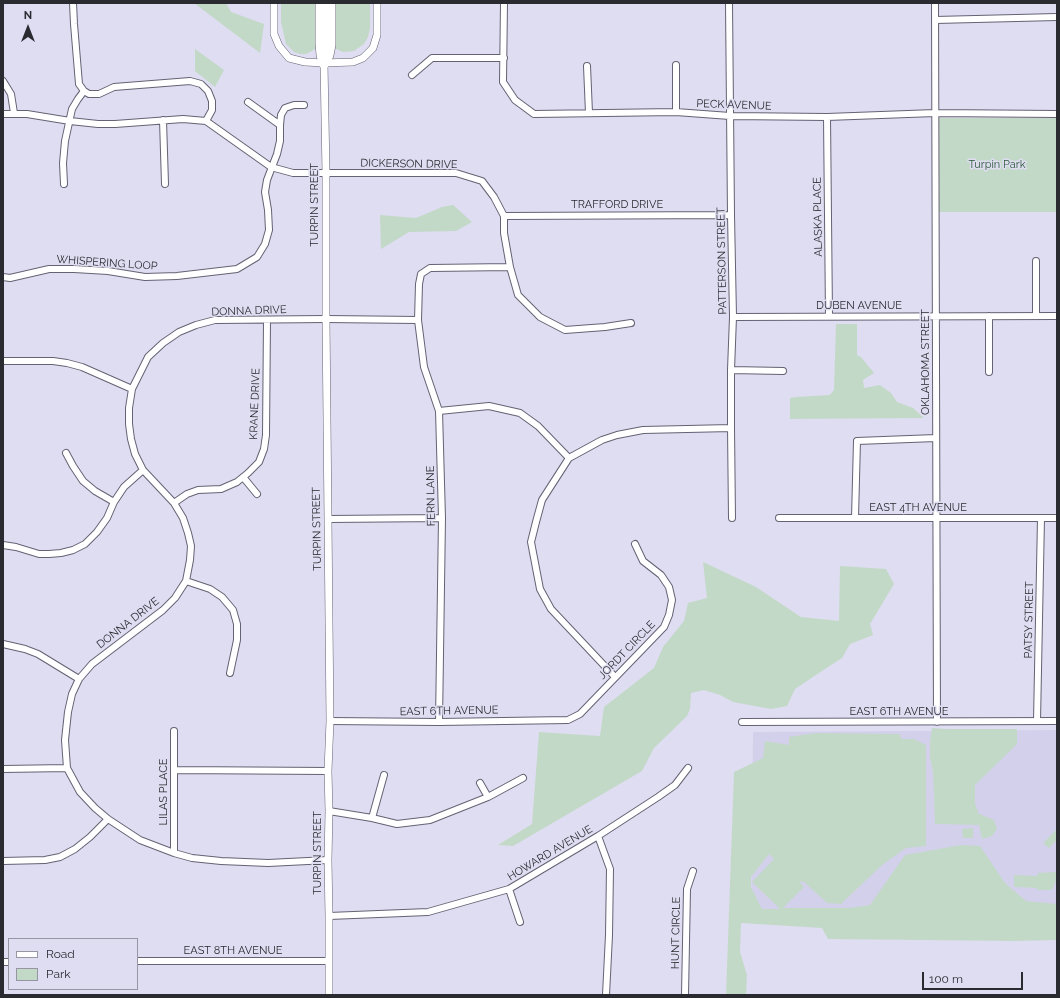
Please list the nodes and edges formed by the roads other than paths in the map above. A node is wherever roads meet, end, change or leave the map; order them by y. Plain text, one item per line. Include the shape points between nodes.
1 (73, 3) edge
2 (274, 3) edge
3 (321, 3) edge
4 (330, 3) edge
5 (377, 3) edge
6 (504, 3) edge
7 (729, 3) edge
8 (935, 3) edge
9 (1057, 17) edge
10 (935, 20) junction
11 (504, 58) junction
12 (324, 62) junction
13 (676, 65) dead end
14 (588, 66) dead end
15 (412, 75) dead end
16 (3, 81) edge
17 (84, 91) junction
18 (248, 102) dead end
19 (304, 105) dead end
20 (676, 112) junction
21 (14, 113) junction
22 (589, 113) junction
23 (935, 113) junction
24 (3, 114) edge
25 (1057, 114) edge
26 (730, 116) junction
27 (827, 117) junction
28 (163, 120) junction
29 (70, 121) junction
30 (206, 121) junction
31 (280, 126) junction
32 (271, 167) junction
33 (326, 173) junction
34 (64, 184) dead end
35 (165, 184) dead end
36 (731, 215) junction
37 (504, 216) junction
38 (1036, 261) dead end
39 (510, 267) junction
40 (3, 277) edge
41 (829, 316) junction
42 (936, 316) junction
43 (989, 316) junction
44 (1036, 316) junction
45 (1057, 316) edge
46 (734, 317) junction
47 (326, 319) junction
48 (267, 320) junction
49 (418, 320) junction
50 (631, 323) dead end
51 (3, 361) edge
52 (732, 370) junction
53 (783, 371) dead end
54 (989, 372) dead end
55 (132, 389) junction
56 (439, 411) junction
57 (731, 428) junction
58 (936, 438) junction
59 (66, 453) dead end
60 (569, 458) junction
61 (143, 470) junction
62 (243, 477) junction
63 (257, 494) dead end
64 (114, 502) junction
65 (174, 503) junction
66 (328, 518) junction
67 (442, 518) junction
68 (732, 518) dead end
69 (779, 518) dead end
70 (855, 518) junction
71 (936, 518) junction
72 (1041, 518) junction
73 (1057, 518) edge
74 (635, 544) dead end
75 (3, 545) edge
76 (186, 581) junction
77 (3, 644) edge
78 (230, 673) dead end
79 (615, 677) junction
80 (79, 679) junction
81 (568, 720) joint
82 (330, 721) junction
83 (1037, 721) junction
84 (1057, 721) edge
85 (439, 722) junction
86 (742, 722) dead end
87 (937, 722) junction
88 (174, 731) dead end
89 (66, 768) junction
90 (688, 768) dead end
91 (3, 769) edge
92 (174, 770) junction
93 (328, 771) junction
94 (384, 775) dead end
95 (523, 778) dead end
96 (480, 783) dead end
97 (488, 798) junction
98 (329, 811) junction
99 (372, 818) junction
100 (108, 819) junction
101 (598, 836) junction
102 (174, 853) junction
103 (328, 860) junction
104 (3, 861) edge
105 (693, 872) dead end
106 (509, 889) junction
107 (428, 912) junction
108 (329, 916) junction
109 (430, 919) dead end
110 (520, 922) dead end
111 (329, 961) junction
112 (138, 962) edge
113 (329, 995) edge
114 (606, 995) edge
115 (686, 995) edge

1 - 17 street via 79,84
2 - 12 street via 274,34 279,46 289,58 306,62
3 - 12 highway via 321,44
4 - 12 highway via 330,45
5 - 12 street via 377,35 373,48 363,58 353,62
6 - 11 street, PECK AVENUE
7 - 26 street, PATTERSON STREET
8 - 10 street, OKLAHOMA STREET
9 - 10 street
10 - 23 street, OKLAHOMA STREET
11 - 15 street via 432,58
11 - 22 street, PECK AVENUE via 503,82 515,100 534,114
12 - 33 street, TURPIN STREET
13 - 20 street
14 - 22 street
16 - 21 street via 11,94
17 - 29 street via 72,109
17 - 30 street via 99,94 114,87 190,81 201,84 208,91 212,101 212,110
18 - 31 street
19 - 31 street, WHISPERING LOOP via 285,108
20 - 22 street, PECK AVENUE
20 - 26 street, PECK AVENUE
21 - 24 street
21 - 29 street
23 - 25 street, PECK AVENUE
23 - 27 street, PECK AVENUE
23 - 42 street, OKLAHOMA STREET
26 - 27 street, PECK AVENUE
26 - 36 street, PATTERSON STREET
27 - 41 street, ALASKA PLACE
28 - 29 street via 115,124
28 - 30 street
28 - 35 street
29 - 34 street via 65,141
30 - 32 street
31 - 32 street, WHISPERING LOOP via 280,141
32 - 33 street, DICKERSON DRIVE via 293,173
32 - 40 street, WHISPERING LOOP via 265,192 269,230 265,244 257,257 237,269 145,277 74,269 49,269 10,278
33 - 37 street, DICKERSON DRIVE via 456,173 482,181
33 - 47 street, TURPIN STREET
36 - 37 street, TRAFFORD DRIVE
36 - 46 street, PATTERSON STREET
37 - 39 street, DICKERSON DRIVE
38 - 44 street
39 - 49 street, FERN LANE via 430,268 421,274 418,284
39 - 50 street, DICKERSON DRIVE via 518,295 540,317 565,330
41 - 42 street, DUBEN AVENUE
41 - 46 street, DUBEN AVENUE
42 - 43 street, DUBEN AVENUE
42 - 58 street, OKLAHOMA STREET
43 - 44 street, DUBEN AVENUE
43 - 54 street
44 - 45 street, DUBEN AVENUE
46 - 52 street, PATTERSON STREET
47 - 48 street, DONNA DRIVE
47 - 49 street, DONNA DRIVE
47 - 66 street, TURPIN STREET
48 - 55 street, DONNA DRIVE via 215,320 179,332 148,357
48 - 62 street, KRANE DRIVE via 264,450 259,462
49 - 56 street, FERN LANE via 424,367
51 - 55 street via 67,362
52 - 53 street
52 - 57 street, PATTERSON STREET
55 - 61 street, DONNA DRIVE via 129,424 135,454
56 - 60 street via 489,406 520,413 538,426
56 - 67 street, FERN LANE
57 - 60 street via 643,430 602,440
57 - 68 street, PATTERSON STREET
58 - 70 street via 857,441
58 - 71 street, OKLAHOMA STREET
59 - 64 street via 83,481
60 - 79 street via 542,500 531,542 540,589 551,609
61 - 64 street via 124,487
61 - 65 street, DONNA DRIVE
62 - 63 street
62 - 65 street, KRANE DRIVE via 221,489 198,490 187,494
64 - 75 street via 97,532 85,544 73,550 38,554
65 - 76 street, DONNA DRIVE via 183,518 191,546
66 - 67 street
66 - 82 street, TURPIN STREET
67 - 85 street, FERN LANE
69 - 70 street, EAST 4TH AVENUE
70 - 71 street, EAST 4TH AVENUE
71 - 72 street, EAST 4TH AVENUE
71 - 87 street, OKLAHOMA STREET
72 - 73 street, EAST 4TH AVENUE
72 - 83 street, PATSY STREET
74 - 79 street, JORDT CIRCLE via 643,561 661,575 669,587 672,600 664,627
76 - 78 street via 210,589 222,597 232,610 237,624 237,640
76 - 80 street, DONNA DRIVE via 164,610 92,664
77 - 80 street via 26,648
79 - 81 street, JORDT CIRCLE via 580,714
80 - 89 street, DONNA DRIVE via 68,712
81 - 85 street, EAST 6TH AVENUE
82 - 85 street, EAST 6TH AVENUE
82 - 93 street, TURPIN STREET
83 - 84 street, EAST 6TH AVENUE
83 - 87 street, EAST 6TH AVENUE
86 - 87 street, EAST 6TH AVENUE
88 - 92 street, LILAS PLACE
89 - 91 street
89 - 100 street, DONNA DRIVE via 80,792
90 - 101 street, HOWARD AVENUE via 675,785
92 - 93 street
92 - 102 street, LILAS PLACE
93 - 98 street, TURPIN STREET
94 - 99 street
95 - 97 street
96 - 97 street
97 - 99 street via 430,820 397,824
98 - 99 street
98 - 103 street, TURPIN STREET
100 - 102 street, DONNA DRIVE via 140,840
100 - 104 street via 75,850 60,857
101 - 106 street, HOWARD AVENUE
101 - 114 street via 610,870
102 - 103 street, DONNA DRIVE via 220,861 268,863
103 - 108 street, TURPIN STREET
105 - 115 street, HUNT CIRCLE via 687,889
106 - 107 street, HOWARD AVENUE
106 - 110 street
107 - 108 street, HOWARD AVENUE
107 - 109 street
108 - 111 street, TURPIN STREET
111 - 112 street, EAST 8TH AVENUE
111 - 113 street, TURPIN STREET

